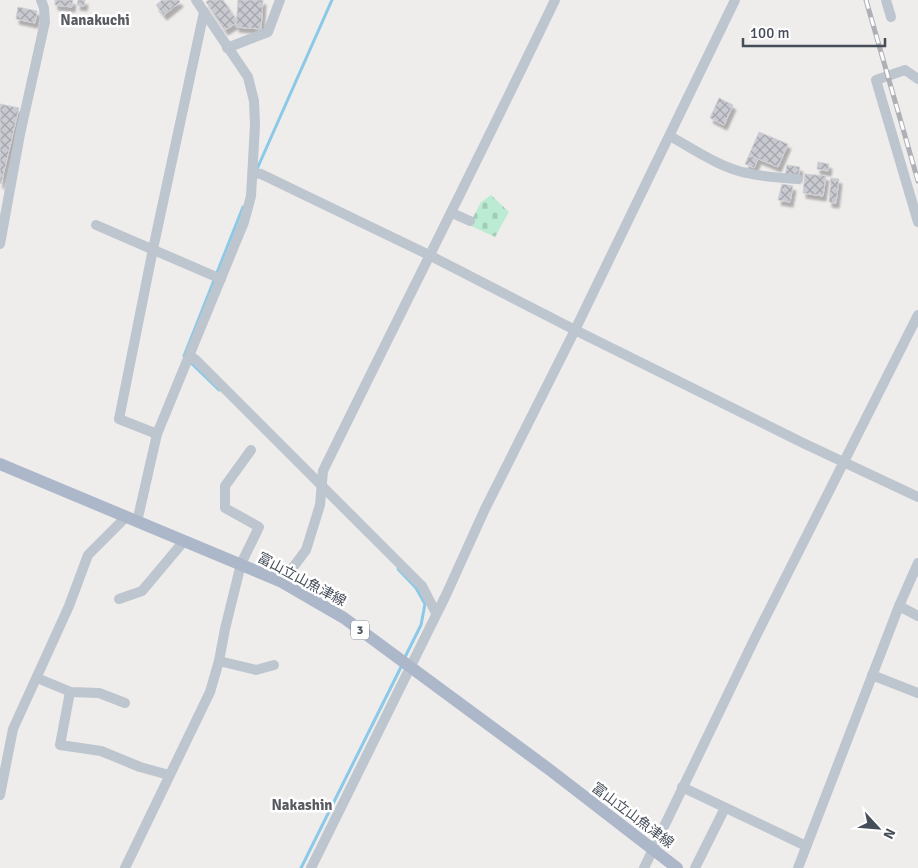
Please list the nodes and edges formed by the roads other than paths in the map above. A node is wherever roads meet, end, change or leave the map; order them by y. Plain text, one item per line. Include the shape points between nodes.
1 (41, 0) edge
2 (196, 0) edge
3 (280, 0) edge
4 (555, 0) edge
5 (735, 0) edge
6 (886, 0) edge
7 (204, 12) junction
8 (891, 17) dead end
9 (226, 48) junction
10 (918, 79) edge
11 (670, 136) junction
12 (253, 173) junction
13 (798, 179) dead end
14 (452, 213) junction
15 (470, 222) dead end
16 (918, 222) edge
17 (96, 225) dead end
18 (0, 244) edge
19 (153, 249) junction
20 (429, 255) junction
21 (221, 279) junction
22 (918, 315) edge
23 (575, 330) junction
24 (190, 356) junction
25 (157, 434) junction
26 (251, 450) dead end
27 (845, 462) junction
28 (0, 464) edge
29 (322, 484) junction
30 (918, 497) edge
31 (131, 520) junction
32 (184, 541) junction
33 (918, 563) edge
34 (241, 564) junction
35 (282, 582) junction
36 (119, 600) dead end
37 (899, 606) junction
38 (436, 613) junction
39 (918, 616) edge
40 (219, 661) junction
41 (274, 665) dead end
42 (409, 667) junction
43 (872, 675) junction
44 (37, 678) junction
45 (70, 692) junction
46 (918, 693) edge
47 (125, 703) dead end
48 (169, 775) junction
49 (682, 787) junction
50 (0, 795) edge
51 (725, 808) junction
52 (806, 846) junction
53 (652, 849) junction
54 (125, 868) edge
55 (311, 868) edge
56 (644, 868) edge
57 (677, 868) edge
58 (695, 868) edge
59 (798, 868) edge

1 - 18 street via 45,22
2 - 7 street
3 - 9 street via 268,32
4 - 14 street
5 - 11 street
6 - 8 street
7 - 9 street
7 - 19 street
9 - 12 street via 248,77 252,89 255,125
10 - 16 street via 905,70 876,80
11 - 13 street via 731,168 774,178
11 - 23 street
12 - 20 street
12 - 21 street via 244,222
14 - 15 street
14 - 20 street
17 - 19 street
19 - 21 street
19 - 25 street via 119,419
20 - 23 street
20 - 29 street via 323,471
21 - 24 street
22 - 27 street
23 - 27 street
23 - 38 street
24 - 25 street
24 - 29 street
25 - 31 street
26 - 34 street via 225,486 225,508 259,527
27 - 30 street
27 - 49 street
28 - 31 main road, 富山立山魚津線 / 3
29 - 35 street via 320,505 306,550
29 - 38 street via 422,586
31 - 32 main road, 富山立山魚津線 / 3
31 - 44 street via 88,555
32 - 34 main road, 富山立山魚津線 / 3
32 - 36 street via 142,591
33 - 37 street
34 - 35 main road, 富山立山魚津線 / 3
34 - 40 street
35 - 42 main road, 富山立山魚津線 / 3 via 344,618
37 - 39 street
37 - 43 street
38 - 42 street
40 - 41 street via 256,670
40 - 48 street via 210,692
42 - 53 main road, 富山立山魚津線 / 3
42 - 55 street
43 - 46 street
43 - 52 street
44 - 45 street
44 - 50 street via 13,729
45 - 47 street via 99,693
45 - 48 street via 60,745 101,751
48 - 54 street
49 - 51 street
49 - 53 street
51 - 52 street
51 - 58 street
52 - 59 street
53 - 56 street
53 - 57 main road, 富山立山魚津線 / 3

